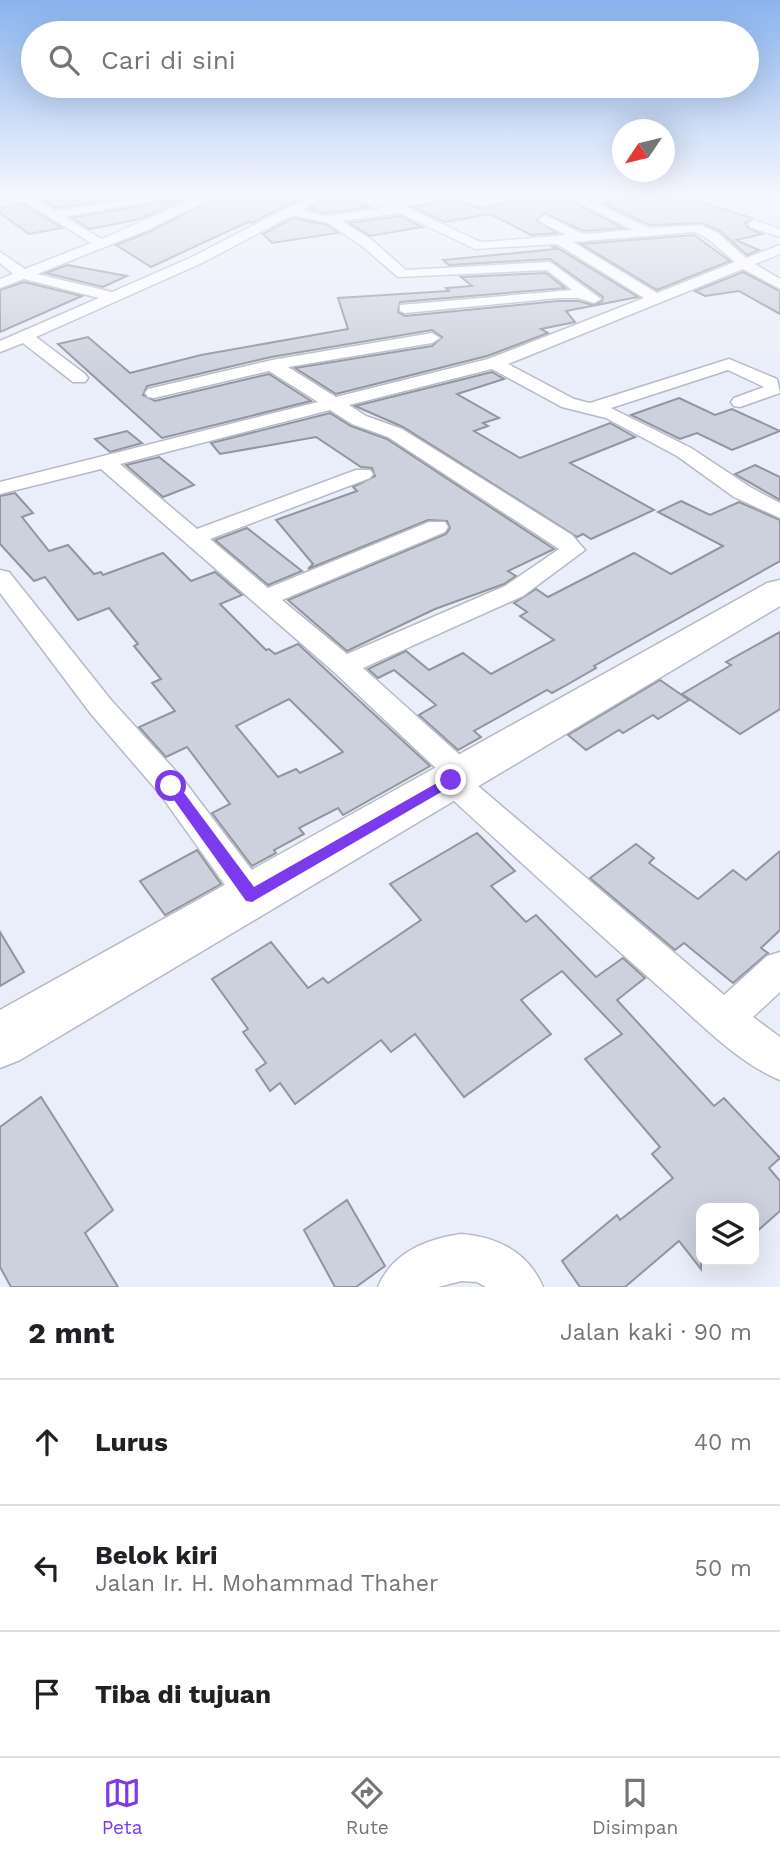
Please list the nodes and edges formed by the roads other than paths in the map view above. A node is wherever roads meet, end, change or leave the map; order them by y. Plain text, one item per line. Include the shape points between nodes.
1 (76, 254) edge
2 (209, 254) edge
3 (380, 254) edge
4 (583, 254) edge
5 (734, 254) edge
6 (770, 254) edge
7 (0, 256) edge
8 (747, 265) junction
9 (23, 275) junction
10 (0, 284) edge
11 (780, 285) edge
12 (114, 297) junction
13 (591, 297) junction
14 (656, 299) junction
15 (405, 308) dead end
16 (613, 317) junction
17 (25, 336) junction
18 (432, 338) dead end
19 (0, 347) edge
20 (494, 363) junction
21 (272, 365) junction
22 (79, 378) dead end
23 (154, 393) dead end
24 (740, 402) dead end
25 (336, 405) junction
26 (592, 408) junction
27 (104, 461) junction
28 (363, 474) dead end
29 (0, 488) edge
30 (780, 511) edge
31 (437, 527) dead end
32 (195, 537) junction
33 (0, 578) edge
34 (780, 591) edge
35 (265, 598) junction
36 (344, 666) junction
37 (455, 777) junction
38 (252, 896) junction
39 (780, 968) edge
40 (724, 1019) junction
41 (0, 1041) edge
42 (780, 1061) edge
43 (402, 1287) edge
44 (519, 1287) edge

1 - 9 street
2 - 12 street
3 - 13 street via 403,274 550,266
4 - 14 street
5 - 8 street
6 - 8 street
7 - 9 street
8 - 11 street
8 - 14 street
9 - 10 street
9 - 12 street
12 - 17 street
13 - 15 street via 558,294
13 - 16 street
14 - 16 street
16 - 20 street
17 - 19 street
17 - 22 street
18 - 21 street
20 - 25 street
20 - 26 street via 568,403
21 - 23 street
21 - 25 street
24 - 26 street via 774,389 771,383 729,364
25 - 27 street
25 - 36 street via 405,440 573,550 514,591
26 - 30 street via 684,452 742,492
27 - 29 street
27 - 32 street
28 - 32 street
31 - 35 street
32 - 35 street
33 - 38 street via 101,707 171,786
34 - 37 main road
35 - 36 street
36 - 37 street
37 - 38 main road
37 - 40 street
38 - 41 main road
39 - 40 street
40 - 42 street
43 - 44 street via 414,1271 451,1257 481,1258

